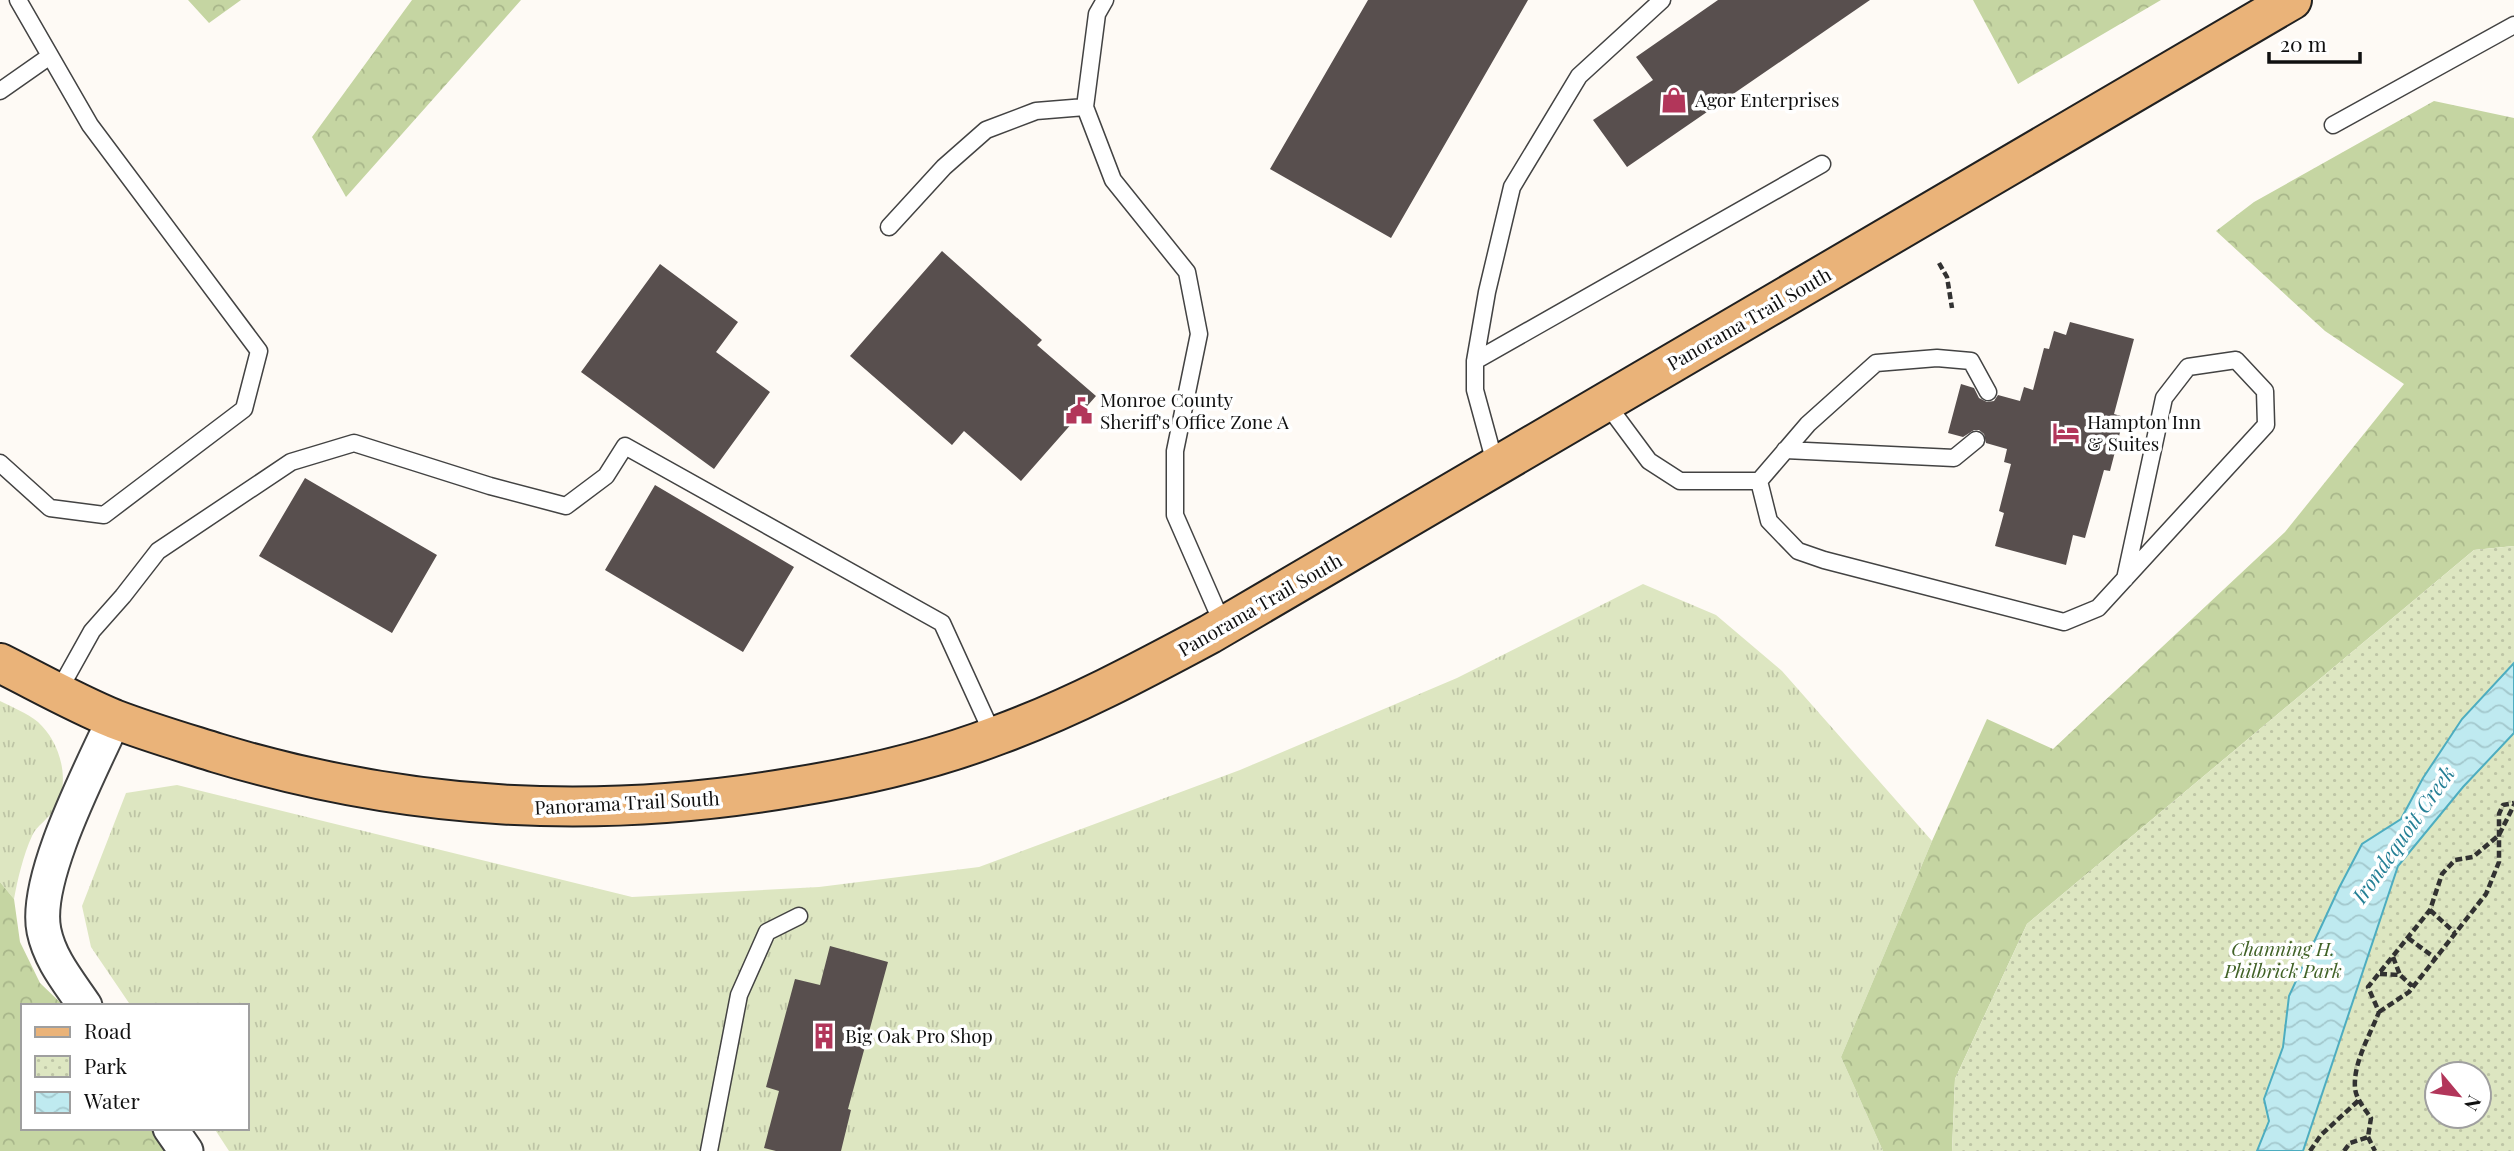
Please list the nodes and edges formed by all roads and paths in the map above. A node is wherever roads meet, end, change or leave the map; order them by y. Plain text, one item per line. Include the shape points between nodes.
1 (18, 0) edge
2 (1105, 0) edge
3 (1662, 0) edge
4 (2292, 0) edge
5 (2514, 25) edge
6 (50, 57) junction
7 (0, 91) edge
8 (1085, 107) junction
9 (2333, 125) dead end
10 (1822, 164) dead end
11 (889, 227) dead end
12 (1939, 263) dead end
13 (1952, 308) dead end
14 (1475, 361) junction
15 (1988, 392) dead end
16 (1606, 403) junction
17 (1976, 440) dead end
18 (1785, 450) junction
19 (0, 463) edge
20 (1496, 467) junction
21 (1759, 481) junction
22 (2125, 579) junction
23 (1224, 627) junction
24 (0, 663) edge
25 (58, 692) junction
26 (114, 719) junction
27 (994, 737) junction
28 (2514, 807) edge
29 (2499, 835) junction
30 (2430, 910) junction
31 (799, 916) dead end
32 (2455, 933) junction
33 (2408, 938) junction
34 (2393, 957) junction
35 (2435, 958) junction
36 (2379, 974) junction
37 (2400, 975) junction
38 (2413, 986) junction
39 (84, 1004) edge
40 (2379, 1012) junction
41 (2359, 1100) junction
42 (171, 1130) edge
43 (2368, 1137) junction
44 (186, 1151) edge
45 (709, 1151) edge
46 (2310, 1151) edge
47 (2344, 1151) edge
48 (2375, 1151) edge

1 - 6 lane
2 - 8 lane via 1097,14
3 - 14 lane via 1578,76 1512,187
4 - 16 main road, Panorama Trail South
5 - 9 lane
6 - 7 lane
6 - 19 lane via 90,125 259,351 244,409 104,515 50,508
8 - 11 lane via 1036,111 986,130 943,167
8 - 23 lane via 1113,180 1187,272 1199,334 1175,451 1175,515
10 - 14 lane
12 - 13 path via 1947,277
14 - 20 lane via 1475,390
15 - 18 lane via 1971,361 1937,358 1876,363
16 - 20 main road, Panorama Trail South
16 - 21 lane via 1649,461 1681,481
17 - 18 lane via 1954,458
18 - 21 lane
20 - 23 main road, Panorama Trail South
21 - 22 lane via 1769,521 1798,551 1824,560 2064,622 2098,608
22 - 22 lane via 2266,425 2265,391 2236,360 2188,367 2165,398
23 - 27 main road, Panorama Trail South via 1113,686
24 - 25 main road, Panorama Trail South
25 - 26 main road, Panorama Trail South
25 - 27 lane via 92,631 158,551 291,462 354,443 566,506 606,476 625,446 942,623
26 - 27 main road, Panorama Trail South via 339,785 424,799 525,807 629,807 734,798 842,779
26 - 39 street via 45,884 43,929 54,960
28 - 29 path
28 - 29 path via 2503,805
29 - 30 path via 2473,857 2455,860 2448,867
29 - 32 path via 2499,862 2486,894
30 - 32 path
30 - 33 path
31 - 45 lane via 767,932 739,995
32 - 35 path
33 - 34 path
33 - 35 path
34 - 36 path
34 - 37 path
35 - 38 path
36 - 37 path
36 - 40 path via 2368,987
37 - 38 path
38 - 40 path
40 - 41 path via 2358,1062 2355,1088
41 - 43 path via 2371,1118
41 - 46 path
42 - 44 street
43 - 47 path via 2350,1143
43 - 48 path

